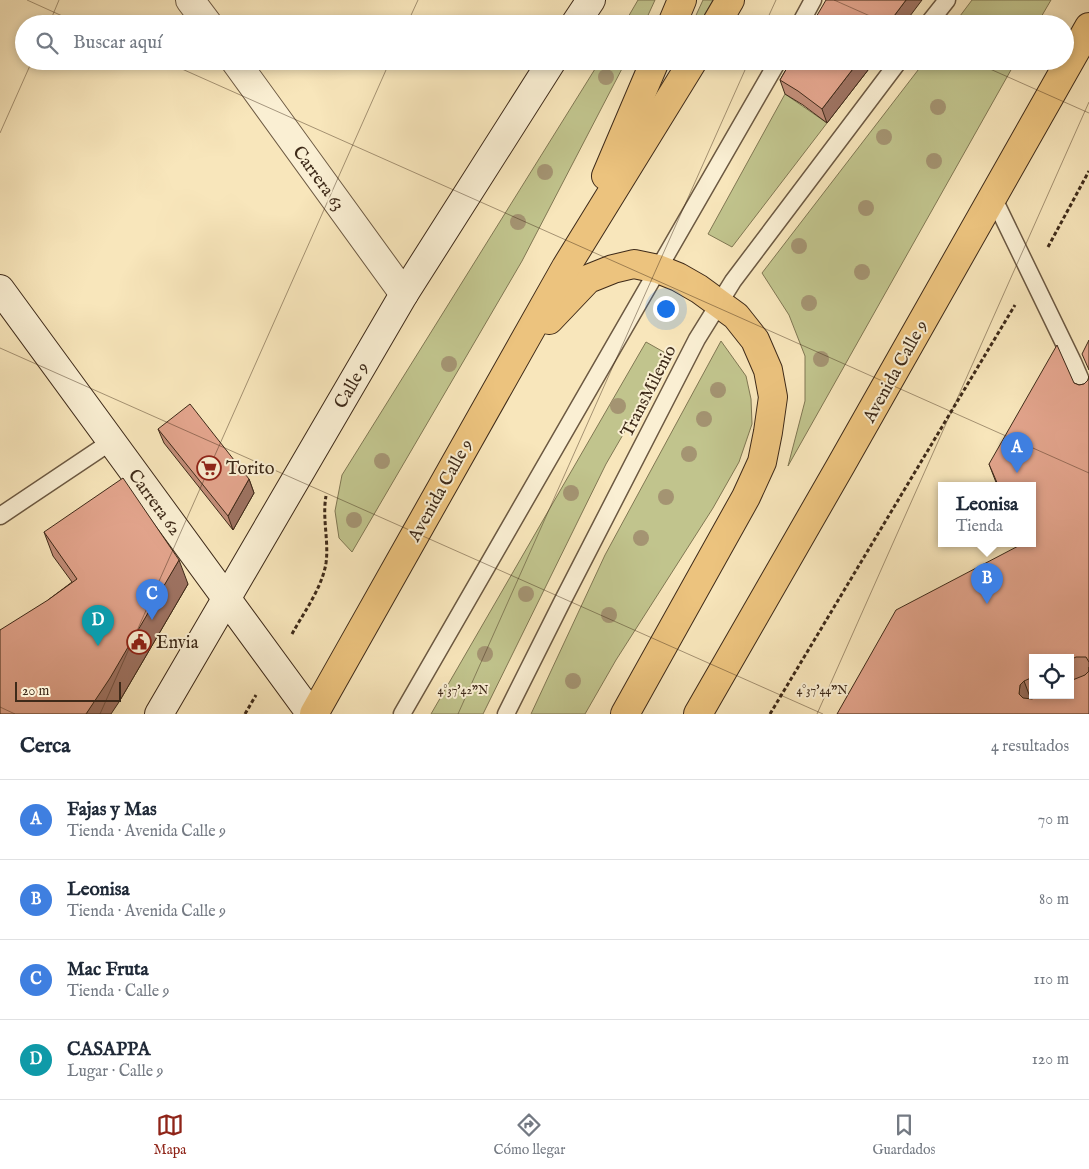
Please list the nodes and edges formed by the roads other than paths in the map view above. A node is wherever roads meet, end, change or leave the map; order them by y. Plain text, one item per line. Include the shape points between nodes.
1 (190, 0) edge
2 (682, 0) edge
3 (730, 0) edge
4 (813, 0) edge
5 (947, 0) edge
6 (201, 15) edge
7 (676, 15) edge
8 (721, 15) edge
9 (805, 15) edge
10 (935, 15) edge
11 (1089, 26) edge
12 (1074, 53) edge
13 (242, 70) edge
14 (546, 70) edge
15 (651, 70) edge
16 (687, 70) edge
17 (773, 70) edge
18 (892, 70) edge
19 (1064, 70) edge
20 (993, 197) junction
21 (566, 266) junction
22 (658, 269) junction
23 (0, 290) edge
24 (404, 294) junction
25 (719, 302) junction
26 (498, 387) junction
27 (1089, 399) edge
28 (112, 442) junction
29 (0, 516) edge
30 (226, 599) junction
31 (159, 714) edge
32 (313, 714) edge
33 (402, 714) edge
34 (506, 714) edge
35 (625, 714) edge
36 (698, 714) edge

1 - 6 street
2 - 7 highway
3 - 8 highway
4 - 9 lane
5 - 10 lane
11 - 12 highway, Avenida Calle 9
13 - 24 street, Carrera 63
14 - 24 street, Calle 9
15 - 21 highway, Avenida Calle 9
16 - 21 highway, Avenida Calle 9
17 - 22 lane
18 - 25 lane, TransMilenio
19 - 20 highway, Avenida Calle 9
20 - 27 lane
20 - 36 highway, Avenida Calle 9
21 - 26 highway, Avenida Calle 9
22 - 25 highway
22 - 26 highway via 634,264 588,279 536,335
22 - 33 lane
23 - 28 street, Carrera 62
24 - 30 street, Calle 9
25 - 34 lane, TransMilenio via 570,584
25 - 35 highway via 736,316 755,340 768,370 772,397 762,462 746,497
26 - 32 highway, Avenida Calle 9
28 - 29 lane
28 - 30 street, Carrera 62
30 - 31 street, Calle 9
30 - 32 street, Carrera 62

